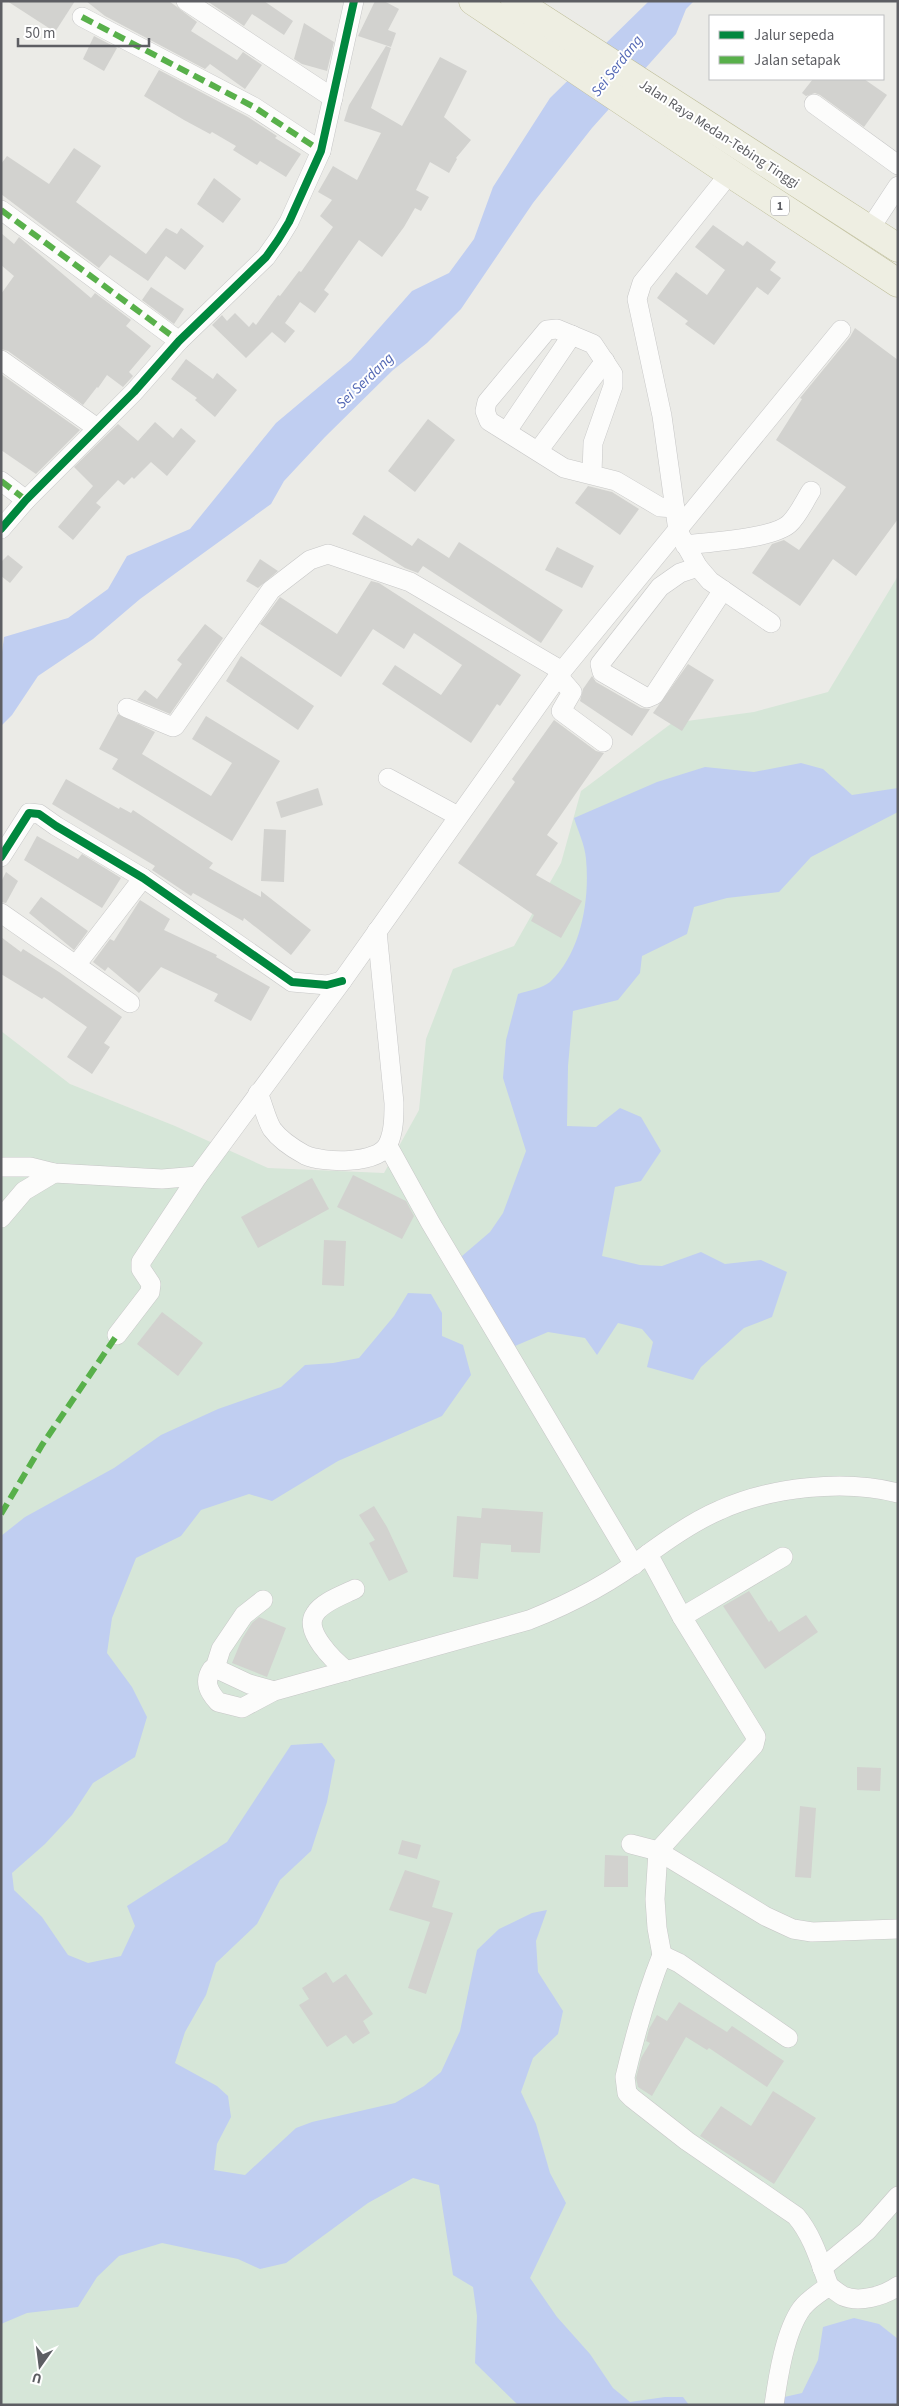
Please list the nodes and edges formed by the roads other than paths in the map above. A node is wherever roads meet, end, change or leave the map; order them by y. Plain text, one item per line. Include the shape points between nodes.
1 (186, 1) edge
2 (354, 1) edge
3 (473, 1) edge
4 (515, 1) edge
5 (82, 17) dead end
6 (553, 40) junction
7 (333, 98) junction
8 (814, 104) dead end
9 (669, 117) junction
10 (321, 151) junction
11 (898, 165) edge
12 (730, 173) junction
13 (898, 186) edge
14 (1, 210) edge
15 (869, 230) junction
16 (898, 248) edge
17 (898, 283) edge
18 (840, 330) dead end
19 (572, 335) junction
20 (179, 341) junction
21 (1, 360) edge
22 (605, 361) junction
23 (97, 428) junction
24 (507, 431) junction
25 (538, 451) junction
26 (592, 474) junction
27 (1, 481) edge
28 (811, 491) dead end
29 (26, 500) junction
30 (675, 508) junction
31 (1, 529) edge
32 (682, 538) junction
33 (698, 567) junction
34 (723, 590) junction
35 (771, 623) dead end
36 (560, 674) junction
37 (127, 708) dead end
38 (603, 742) dead end
39 (388, 778) dead end
40 (458, 816) junction
41 (1, 857) edge
42 (144, 878) junction
43 (1, 913) edge
44 (377, 931) junction
45 (76, 965) junction
46 (342, 981) junction
47 (130, 1003) dead end
48 (258, 1093) junction
49 (388, 1146) junction
50 (1, 1167) edge
51 (54, 1173) junction
52 (198, 1176) junction
53 (1, 1218) edge
54 (117, 1335) dead end
55 (897, 1491) edge
56 (783, 1556) dead end
57 (641, 1559) junction
58 (355, 1589) dead end
59 (263, 1600) dead end
60 (682, 1618) junction
61 (215, 1668) junction
62 (347, 1671) junction
63 (274, 1691) junction
64 (631, 1844) dead end
65 (658, 1851) junction
66 (898, 1930) edge
67 (662, 1955) junction
68 (788, 2038) dead end
69 (898, 2196) edge
70 (822, 2268) junction
71 (829, 2286) junction
72 (898, 2286) edge
73 (774, 2405) edge

1 - 7 street
2 - 7 street
3 - 6 highway, Jalan Raya Medan-Tebing Tinggi / 1
4 - 6 highway, Jalan Raya Medan-Tebing Tinggi / 1
5 - 10 street via 254,107
6 - 9 highway, Jalan Raya Medan-Tebing Tinggi / 1
7 - 10 street
8 - 11 street
9 - 12 highway, Jalan Raya Medan-Tebing Tinggi / 1
9 - 15 highway, Jalan Raya Medan-Tebing Tinggi / 1
10 - 20 street via 289,222 266,257
12 - 17 highway, Jalan Raya Medan-Tebing Tinggi / 1
12 - 30 street via 642,283 637,299 662,416
13 - 15 street
14 - 20 street
15 - 16 highway, Jalan Raya Medan-Tebing Tinggi / 1
18 - 32 street
19 - 22 street via 592,344
19 - 24 street
19 - 24 street via 557,328 547,330 487,402 485,411 489,420
20 - 23 street
21 - 23 street
22 - 25 street
22 - 26 street via 613,374 613,386 592,444
23 - 29 street
24 - 25 street
25 - 26 street via 564,468
26 - 30 street via 616,481 660,507
27 - 29 street
28 - 32 street via 789,524 777,531 741,538
29 - 31 street
30 - 32 street
32 - 33 street
32 - 36 street
33 - 34 street
33 - 34 street via 680,573 660,586 600,664 602,672 646,698 654,695
34 - 35 street
36 - 37 street via 410,582 328,554 310,560 271,590 176,726
36 - 38 street via 572,692 561,711
36 - 40 street
39 - 40 street
40 - 44 street
41 - 42 street via 24,819 29,813 34,813
42 - 45 street
42 - 46 street via 292,982 327,985
43 - 45 street
44 - 46 street
44 - 49 street via 394,1103 394,1123
45 - 47 street
46 - 48 street
48 - 49 street via 272,1129 307,1156 338,1161 362,1160
48 - 52 street
49 - 57 street via 430,1222
50 - 51 street via 30,1167
51 - 52 street via 162,1179
51 - 53 street via 24,1191
52 - 54 street via 142,1262 141,1269 152,1284 150,1292
55 - 57 street via 842,1486 783,1490 722,1509 681,1530
56 - 60 street
57 - 60 street
57 - 62 street via 584,1596 529,1620
58 - 62 street via 322,1607 312,1621 326,1653
59 - 61 street via 244,1614 221,1649
60 - 65 street via 756,1737 754,1745
61 - 63 street via 249,1684
61 - 63 street via 207,1678 209,1689 218,1702 227,1706 242,1708
62 - 63 street
64 - 65 street
65 - 66 street via 765,1916 793,1929 812,1932
65 - 67 street via 655,1899
67 - 68 street via 680,1963
67 - 70 street via 646,1996 624,2078 627,2093 687,2140 796,2216 805,2227
69 - 70 street via 867,2231
70 - 71 street
71 - 72 street via 843,2296 859,2299 892,2291
71 - 73 street via 802,2308 792,2325

